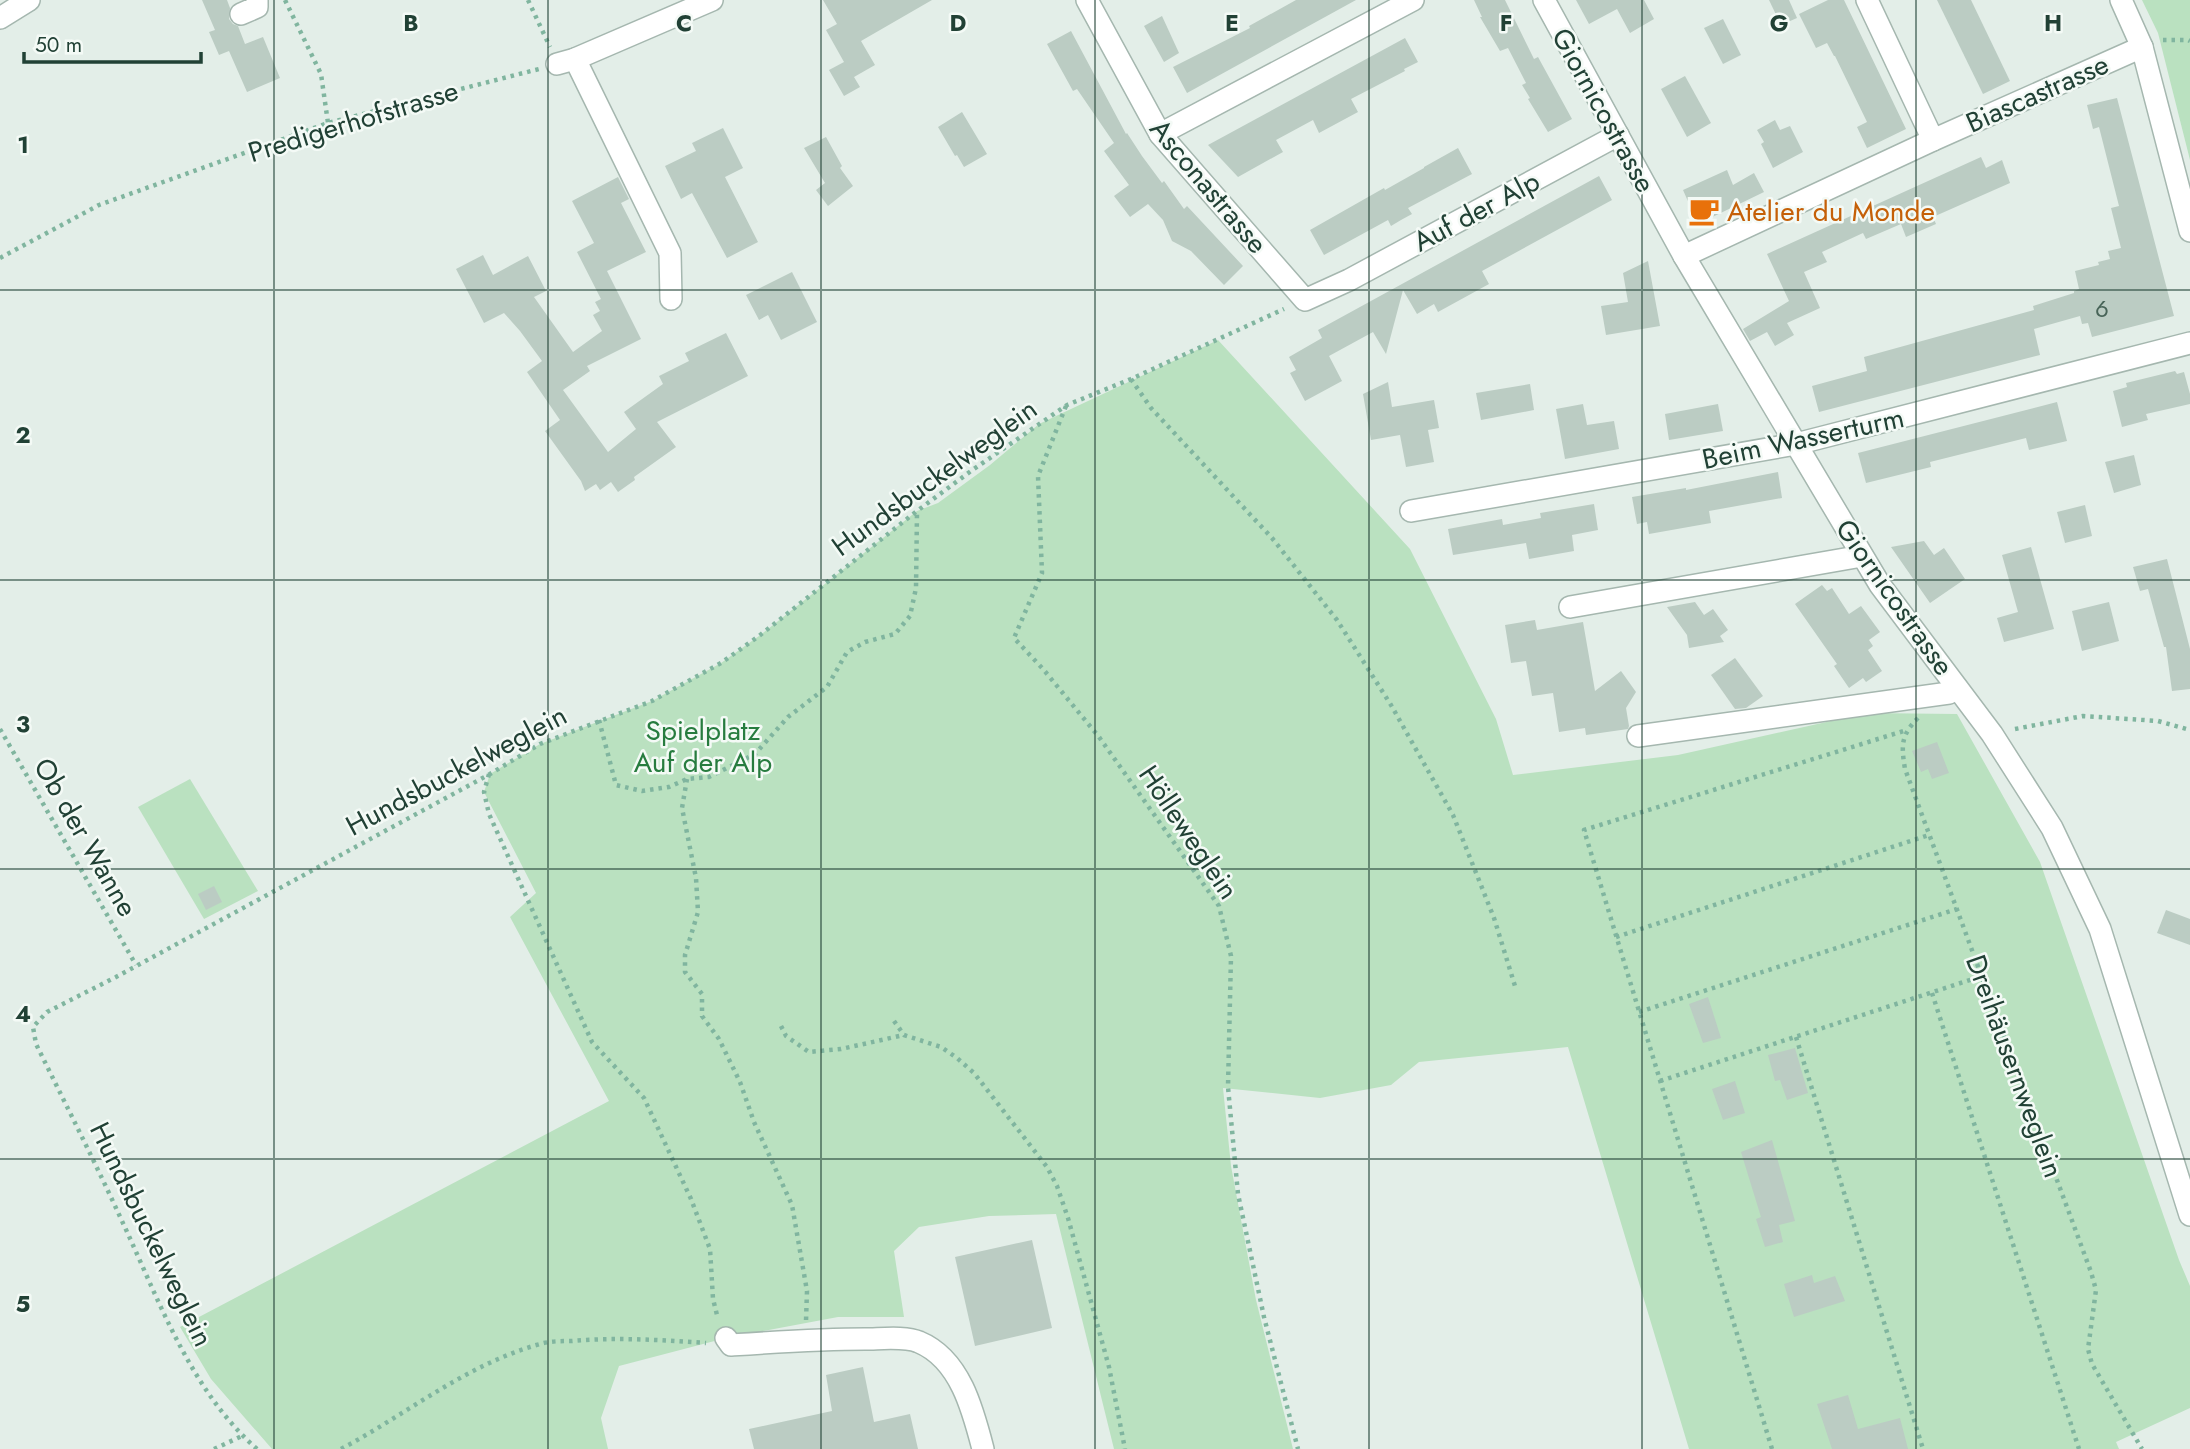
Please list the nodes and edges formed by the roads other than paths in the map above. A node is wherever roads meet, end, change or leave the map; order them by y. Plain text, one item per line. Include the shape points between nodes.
1 (29, 0) edge
2 (712, 0) edge
3 (1087, 0) edge
4 (1413, 0) edge
5 (1544, 0) edge
6 (1867, 0) edge
7 (2120, 0) edge
8 (0, 18) edge
9 (2142, 47) junction
10 (1160, 134) junction
11 (1618, 135) junction
12 (1933, 140) junction
13 (2190, 231) edge
14 (1684, 256) junction
15 (1334, 286) joint
16 (671, 299) dead end
17 (2190, 343) edge
18 (1796, 444) junction
19 (1410, 511) dead end
20 (1863, 556) junction
21 (1570, 607) dead end
22 (1953, 691) junction
23 (1638, 736) dead end
24 (2190, 1215) edge
25 (728, 1341) road end
26 (983, 1449) edge

1 - 8 street
2 - 16 street via 561,58 670,253
3 - 10 street, Asconastrasse
4 - 10 street
5 - 11 street, Giornicostrasse
6 - 12 street, Biascastrasse
7 - 9 street
9 - 12 street, Biascastrasse
9 - 13 street
10 - 15 street, Asconastrasse via 1305,300
11 - 14 street, Giornicostrasse
11 - 15 street, Auf der Alp
12 - 14 street, Biascastrasse
14 - 18 street, Giornicostrasse
17 - 18 street, Beim Wasserturm
18 - 19 street, Beim Wasserturm
18 - 20 street, Giornicostrasse
20 - 21 street
20 - 22 street, Giornicostrasse
22 - 23 street
22 - 24 street, Giornicostrasse via 1992,734 2052,828 2100,929
25 - 26 street via 918,1341 940,1356 957,1377 972,1408

